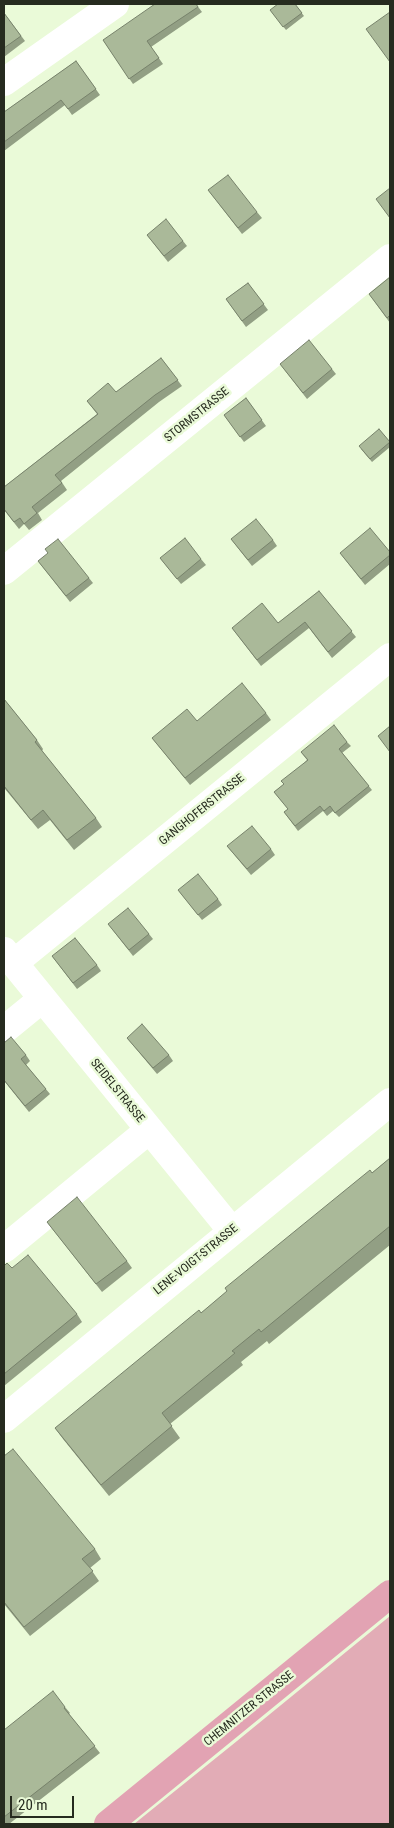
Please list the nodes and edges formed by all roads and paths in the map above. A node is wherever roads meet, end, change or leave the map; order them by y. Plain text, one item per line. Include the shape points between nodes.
1 (115, 4) edge
2 (4, 82) edge
3 (390, 258) edge
4 (4, 571) edge
5 (390, 658) edge
6 (9, 957) edge
7 (42, 999) junction
8 (4, 1030) edge
9 (390, 1102) edge
10 (148, 1130) junction
11 (232, 1231) junction
12 (4, 1249) edge
13 (4, 1420) edge
14 (390, 1594) edge
15 (108, 1824) edge

1 - 2 street
3 - 4 street, STORMSTRASSE
5 - 6 street, GANGHOFERSTRASSE
6 - 7 street, SEIDELSTRASSE
7 - 8 street
7 - 10 street, SEIDELSTRASSE
9 - 11 street, LENE-VOIGT-STRASSE
10 - 11 street, SEIDELSTRASSE
10 - 12 street
11 - 13 street, LENE-VOIGT-STRASSE
14 - 15 main road, CHEMNITZER STRASSE

